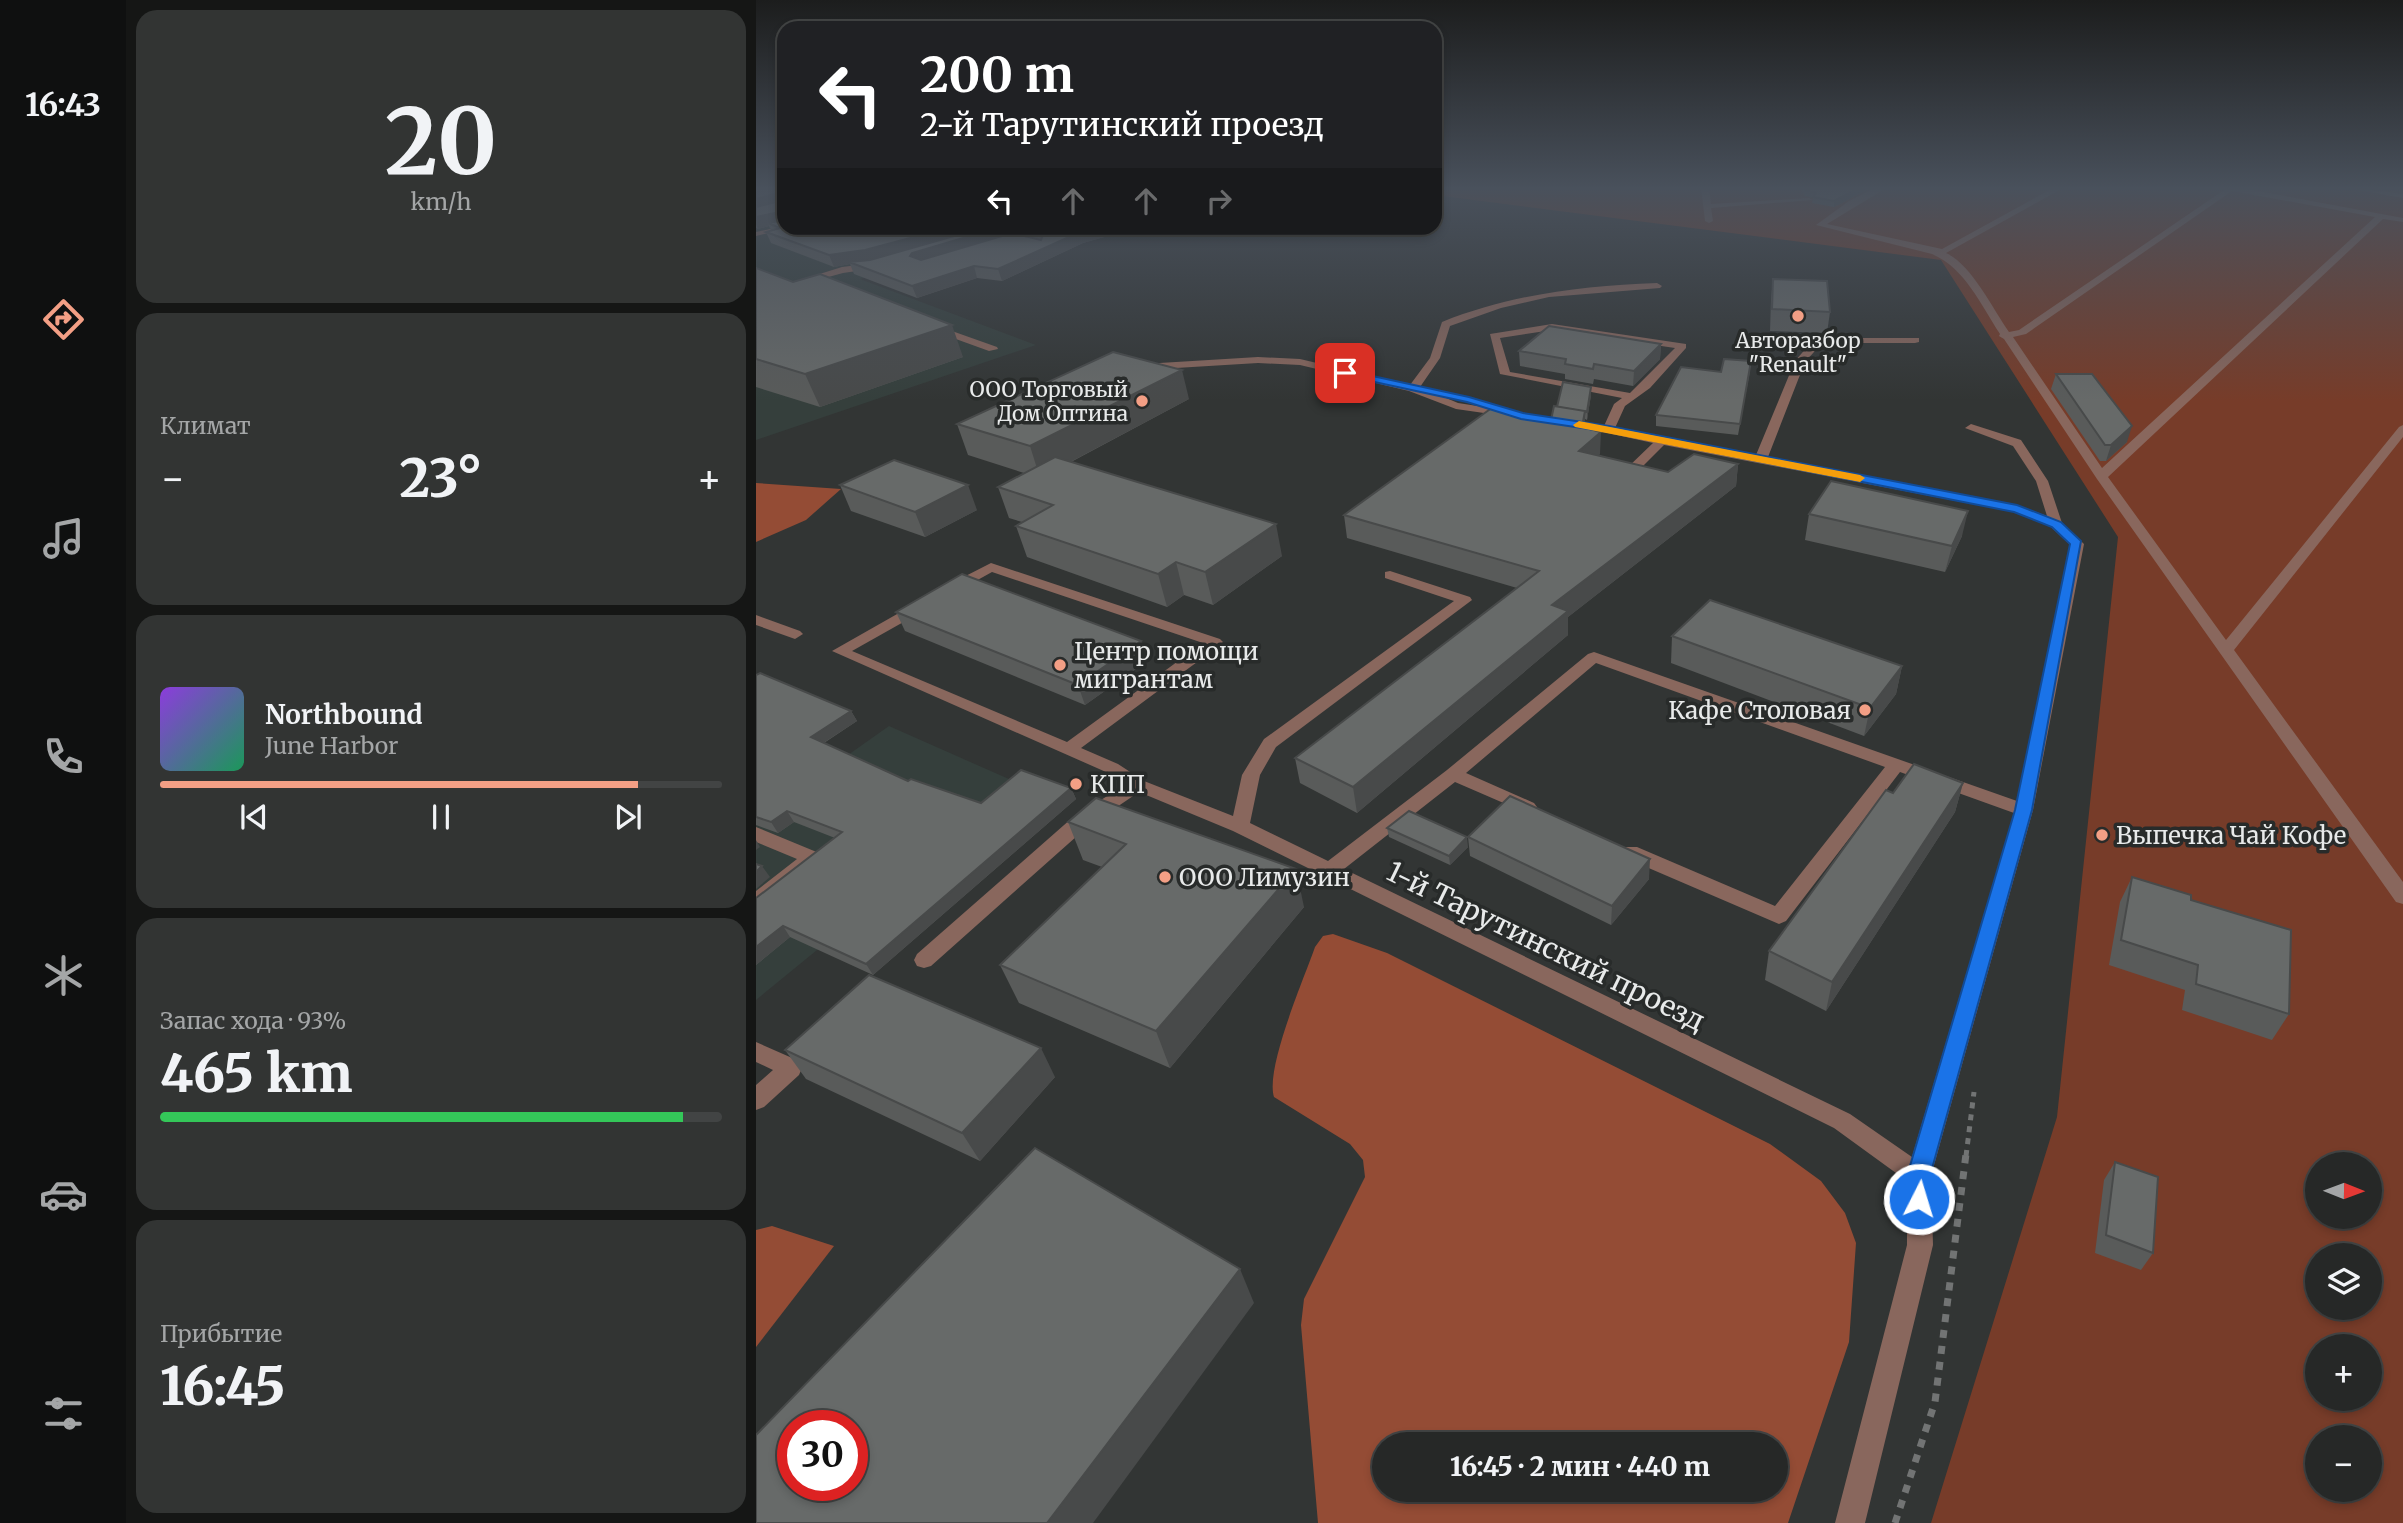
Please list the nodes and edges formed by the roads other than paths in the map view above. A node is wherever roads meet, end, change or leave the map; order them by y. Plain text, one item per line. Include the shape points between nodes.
1 (1948, 258) edge
2 (2127, 258) edge
3 (2336, 258) edge
4 (884, 263) edge
5 (1657, 286) dead end
6 (808, 293) edge
7 (919, 323) edge
8 (2004, 336) junction
9 (1915, 340) dead end
10 (993, 349) dead end
11 (1134, 368) edge
12 (1413, 389) junction
13 (1633, 397) junction
14 (1546, 420) edge
15 (1609, 429) junction
16 (1970, 429) dead end
17 (2403, 429) edge
18 (1662, 440) junction
19 (1761, 459) junction
20 (1630, 472) edge
21 (2101, 477) junction
22 (2056, 524) junction
23 (1390, 575) dead end
24 (756, 620) edge
25 (795, 634) dead end
26 (2227, 649) junction
27 (1069, 749) junction
28 (1896, 765) junction
29 (1453, 774) junction
30 (1138, 785) junction
31 (2024, 810) junction
32 (1541, 813) edge
33 (1240, 826) junction
34 (756, 834) edge
35 (1616, 845) edge
36 (1328, 871) junction
37 (2403, 897) edge
38 (756, 902) edge
39 (924, 960) dead end
40 (756, 1051) edge
41 (756, 1100) edge
42 (1919, 1176) junction
43 (1850, 1523) edge

1 - 8 street via 1962,269
2 - 8 street via 2022,332
3 - 21 street
4 - 6 street via 789,285
5 - 12 street via 1583,289 1488,306 1446,324 1435,358
7 - 10 street
8 - 21 street
9 - 19 street via 1819,340 1800,361
11 - 12 street via 1258,360 1300,362
12 - 12 street via 1469,400 1521,416 1456,406
13 - 13 street via 1682,346 1552,327 1494,336 1506,374
13 - 15 street via 1620,404
14 - 15 street
15 - 18 street
16 - 22 street via 2017,443 2042,481
17 - 26 street
18 - 19 street
18 - 20 street
19 - 22 street via 2017,509
21 - 26 street
22 - 31 street via 2077,544
23 - 33 street via 1465,600 1270,743 1251,775
24 - 25 street
26 - 37 street
27 - 27 street, 1-й Тарутинский проезд via 853,657 840,651 992,567 1215,642
27 - 30 street, 1-й Тарутинский проезд
28 - 29 street via 1594,657
28 - 31 street
28 - 35 street via 1779,916
29 - 32 street
29 - 36 street
30 - 33 street, 1-й Тарутинский проезд
30 - 39 street via 1079,824
31 - 42 street
33 - 36 street, 1-й Тарутинский проезд
34 - 38 street via 812,858
36 - 42 street, 1-й Тарутинский проезд via 1842,1121
40 - 41 street via 791,1068
42 - 43 street via 1920,1245

